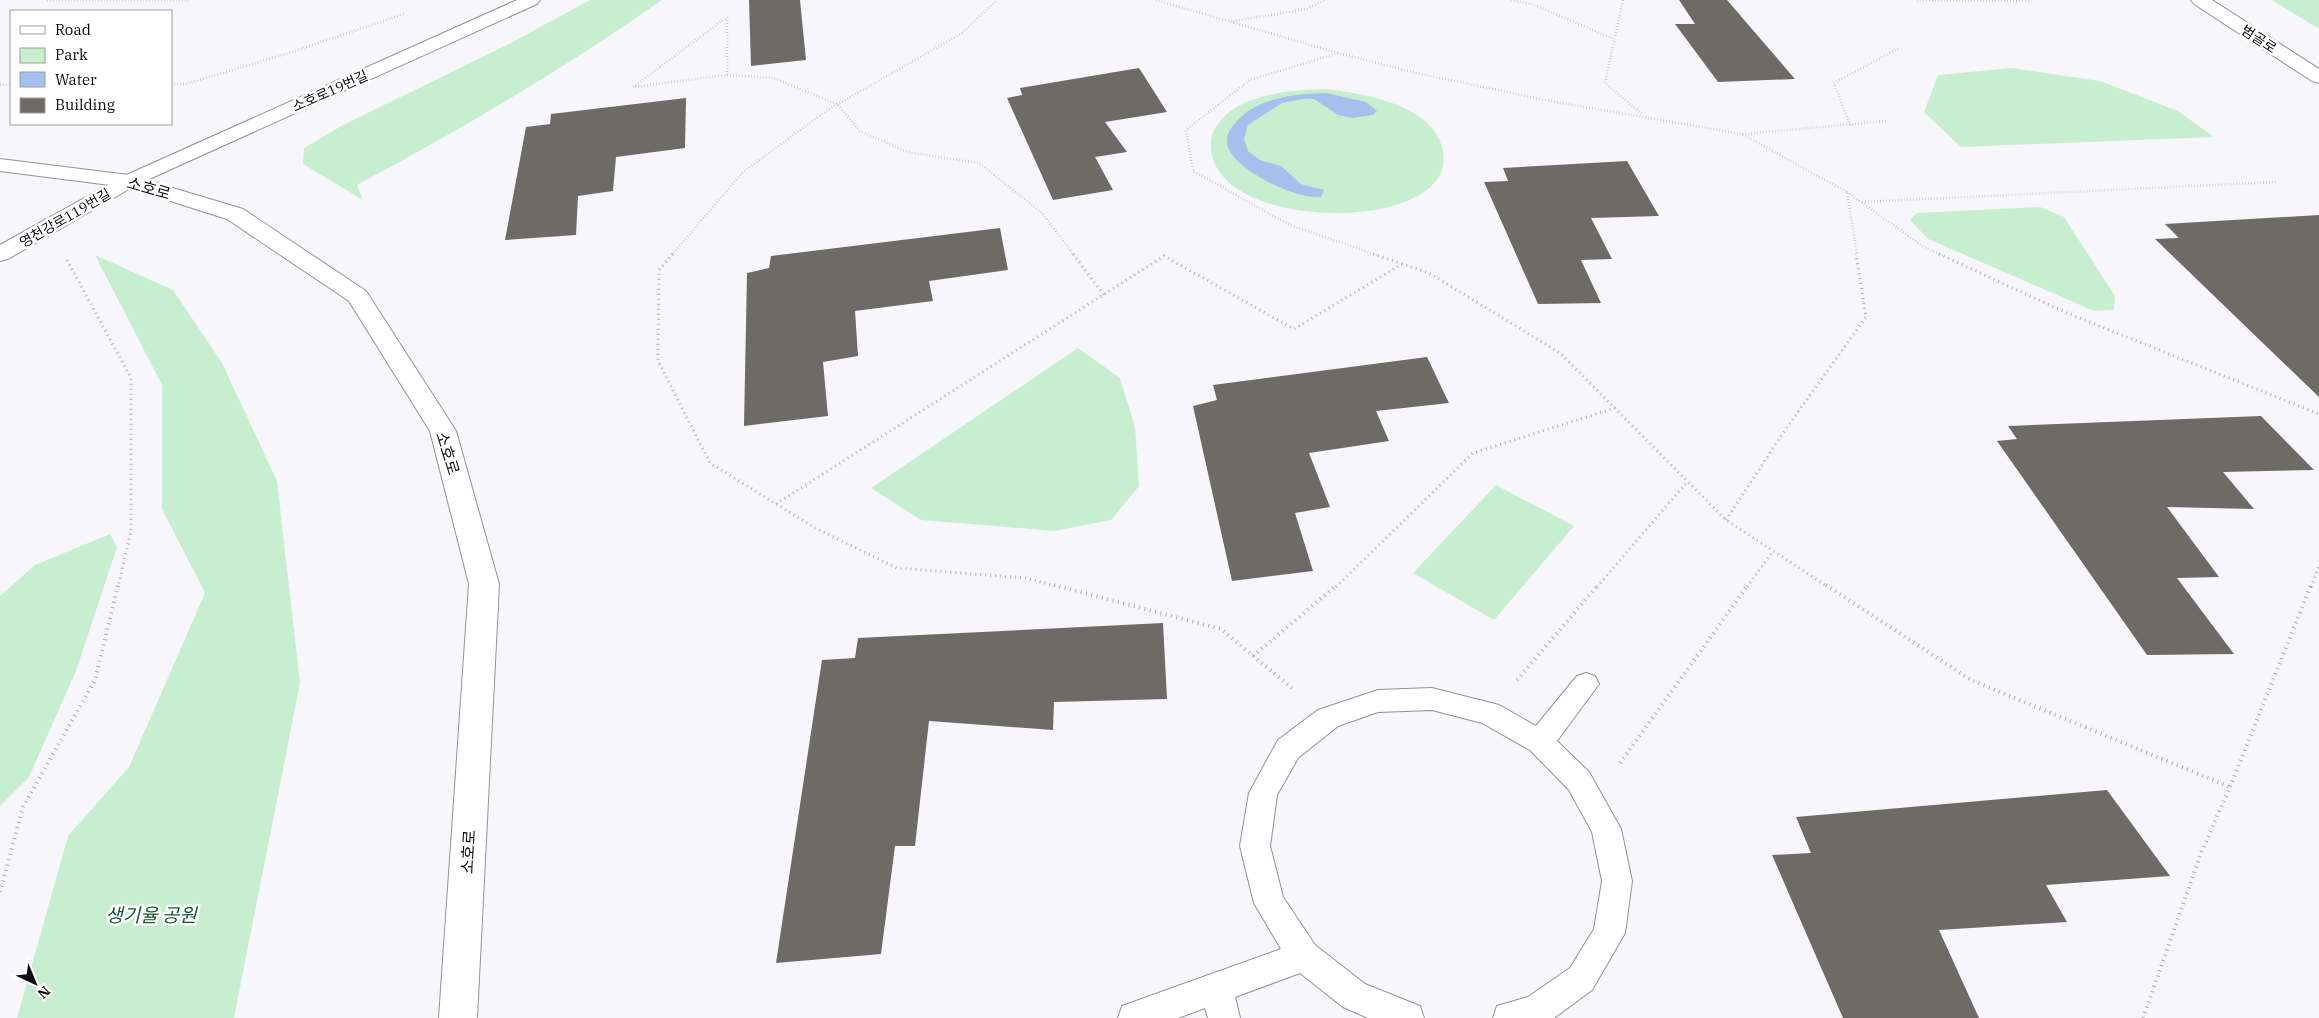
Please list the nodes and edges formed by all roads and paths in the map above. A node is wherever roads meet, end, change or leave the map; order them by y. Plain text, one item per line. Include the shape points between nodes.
1 (47, 0) edge
2 (189, 0) edge
3 (531, 0) edge
4 (997, 0) edge
5 (1156, 0) edge
6 (1324, 0) edge
7 (1511, 0) edge
8 (1624, 0) edge
9 (1917, 0) edge
10 (2200, 0) edge
11 (2029, 1) edge
12 (405, 13) dead end
13 (1231, 21) junction
14 (1614, 39) junction
15 (1899, 48) dead end
16 (1338, 53) junction
17 (727, 75) junction
18 (2319, 77) edge
19 (172, 84) edge
20 (838, 104) junction
21 (1644, 117) junction
22 (1888, 121) dead end
23 (1850, 124) junction
24 (1742, 134) junction
25 (0, 165) edge
26 (129, 181) junction
27 (2276, 182) dead end
28 (1847, 192) junction
29 (1861, 202) junction
30 (0, 254) edge
31 (67, 259) dead end
32 (1403, 264) junction
33 (1104, 295) junction
34 (1615, 408) junction
35 (2319, 414) edge
36 (1687, 482) junction
37 (776, 504) junction
38 (1726, 520) junction
39 (1773, 551) junction
40 (2319, 566) edge
41 (1253, 656) junction
42 (1586, 684) dead end
43 (1489, 713) junction
44 (1328, 718) junction
45 (1540, 742) junction
46 (2230, 787) junction
47 (1592, 802) junction
48 (0, 892) edge
49 (1304, 956) junction
50 (1220, 1003) edge
51 (458, 1018) edge
52 (1134, 1018) edge
53 (1408, 1018) edge
54 (1509, 1018) edge
55 (2143, 1018) edge

1 - 2 path
3 - 26 street, 소호로19번길
4 - 20 path via 962,33
5 - 13 path
6 - 13 path via 1307,9
7 - 14 path via 1532,4
8 - 14 path
9 - 11 path
10 - 18 street, 범골로
12 - 19 path via 286,54 186,84
13 - 16 path
14 - 21 path via 1605,83
15 - 23 path via 1834,83
16 - 21 path via 1526,96
16 - 32 path via 1250,80 1186,130 1193,171 1290,225
17 - 17 path via 727,17 633,87 718,76
17 - 20 path via 773,78
20 - 33 path via 860,131 907,152 980,163 1042,214
20 - 37 path via 742,173 659,270 658,361 710,463
21 - 24 path
22 - 23 path
23 - 24 path
24 - 28 path
25 - 26 street, 소호로
26 - 30 street, 영천강로119번길
26 - 51 street, 소호로 via 235,214 358,296 443,431 484,584
27 - 29 path
28 - 29 path
28 - 38 path via 1866,317 1784,430
29 - 35 path via 1924,247 2067,313
31 - 48 path via 131,378 132,531 95,680 23,807
32 - 33 path via 1294,329 1164,256
32 - 34 path via 1429,272 1560,353
33 - 37 path
34 - 36 path
34 - 41 path via 1473,453 1339,584
36 - 38 path
36 - 43 path
37 - 41 path via 815,528 897,568 1026,578 1221,629
38 - 39 path
39 - 46 path via 1971,680
39 - 47 path
40 - 46 path
41 - 44 path
42 - 45 lane
43 - 44 lane via 1432,699 1378,701
43 - 45 lane
44 - 49 lane via 1288,749 1275,771 1263,793 1255,846 1269,903
45 - 47 lane via 1579,780
46 - 55 path via 2201,853
47 - 54 lane via 1606,829 1617,881 1609,933 1581,979 1535,1012
49 - 50 lane
49 - 53 lane via 1354,996
50 - 52 lane

